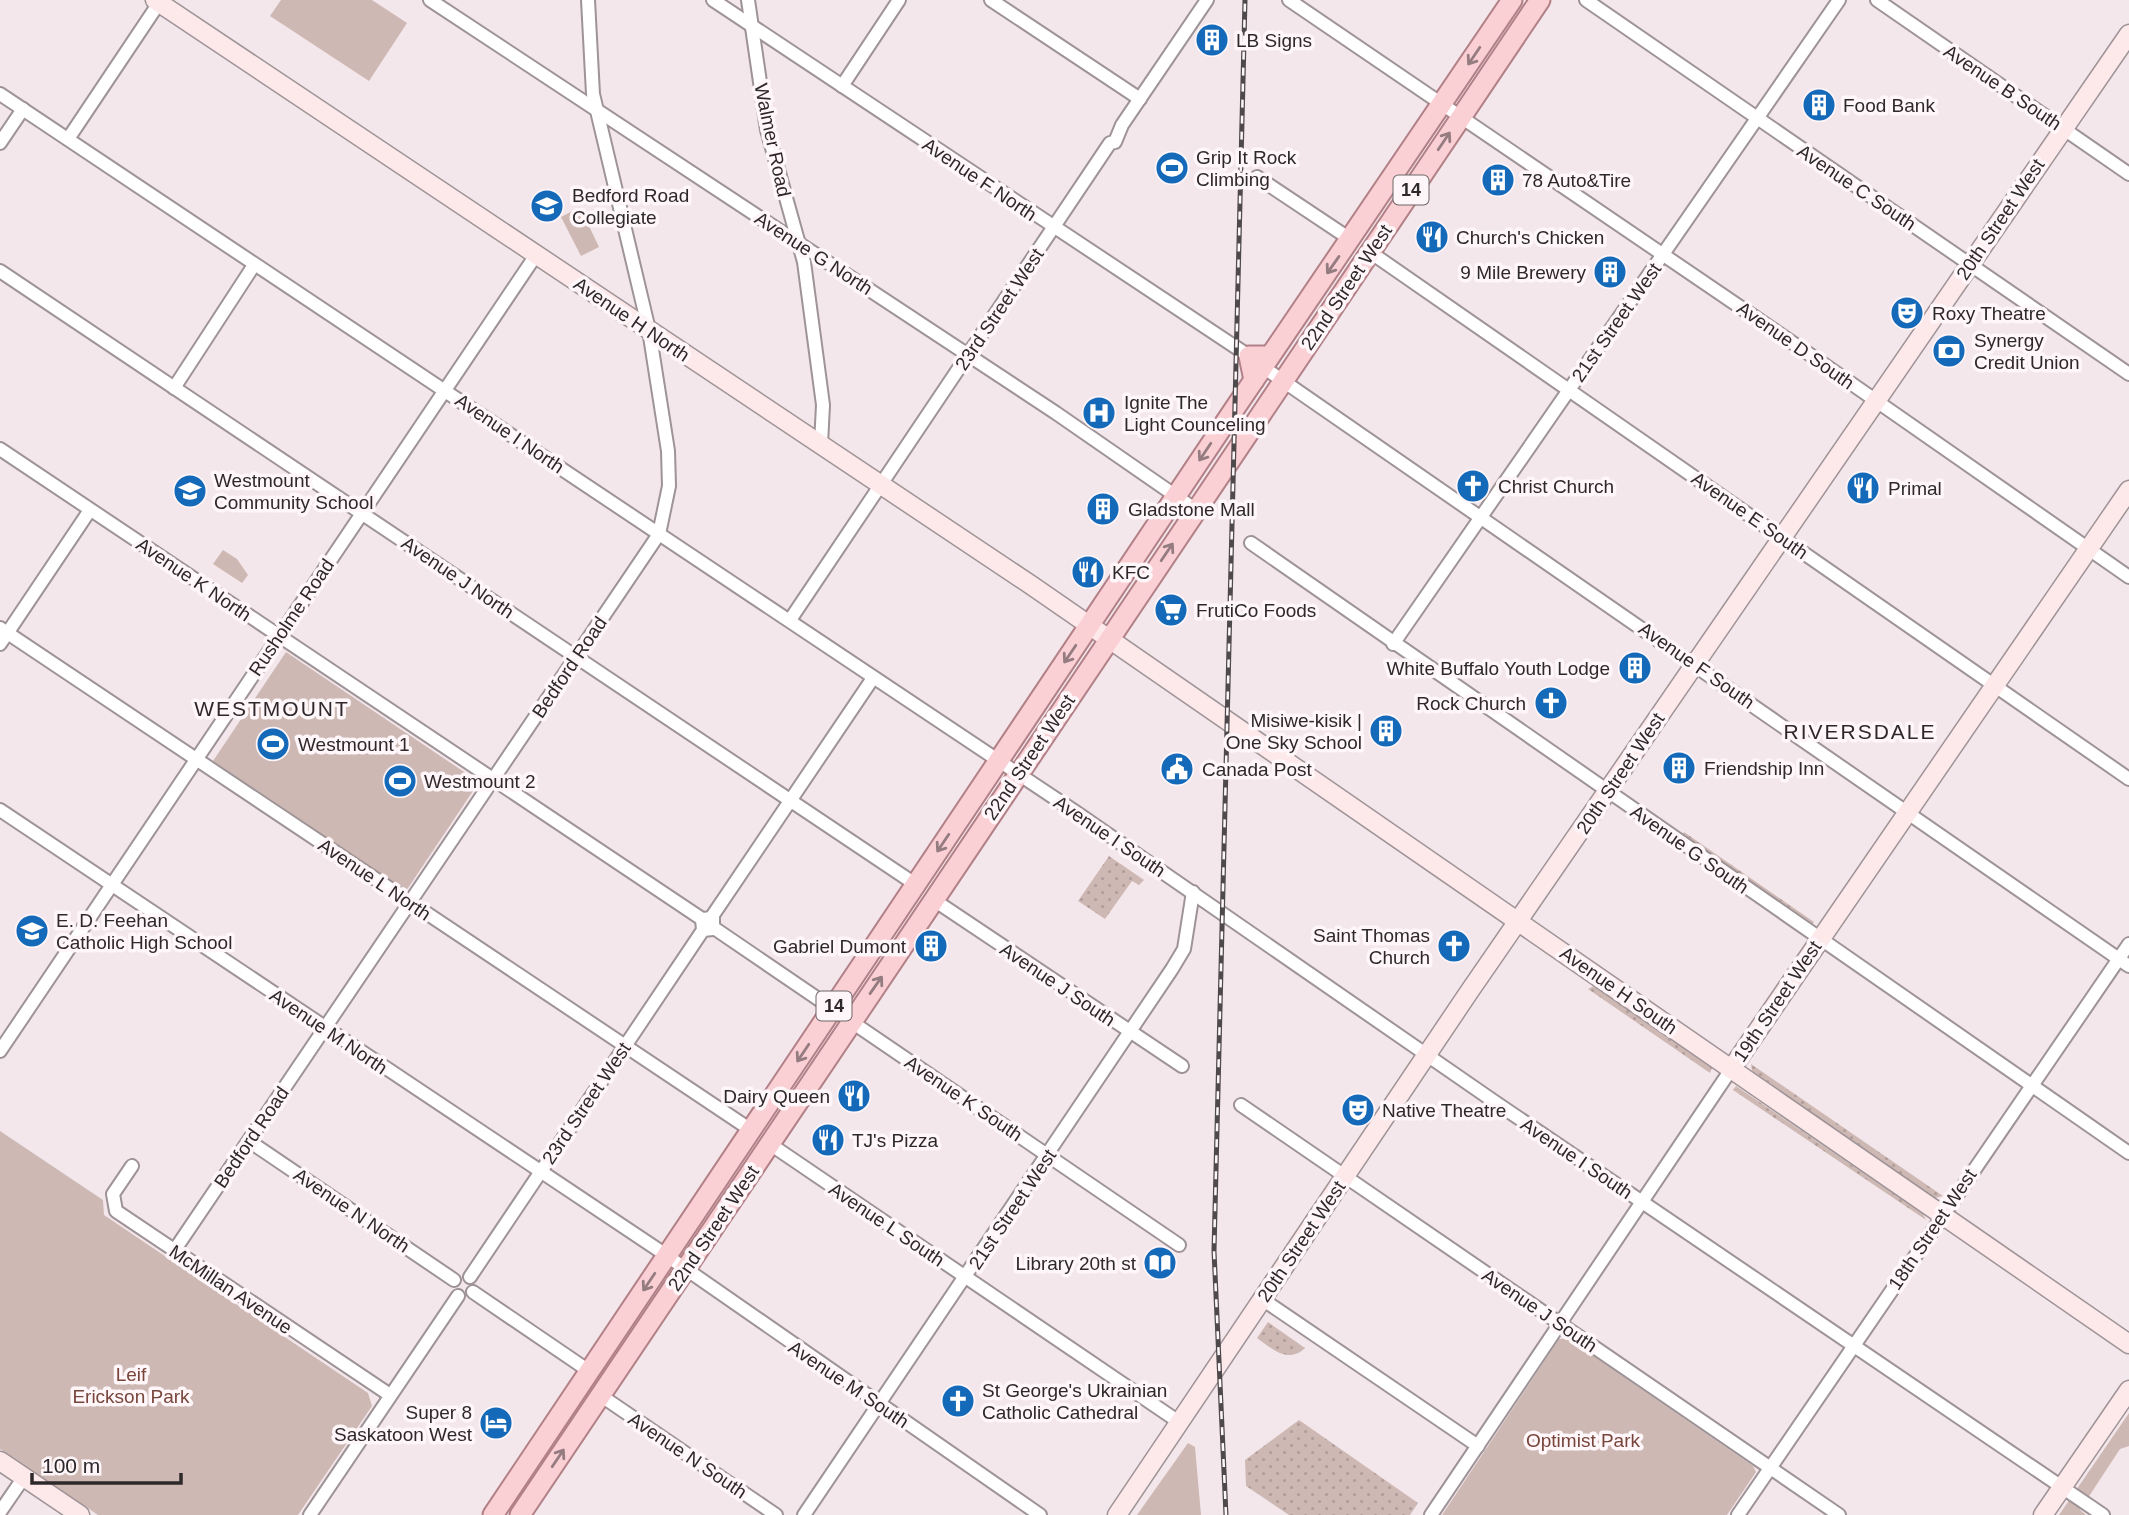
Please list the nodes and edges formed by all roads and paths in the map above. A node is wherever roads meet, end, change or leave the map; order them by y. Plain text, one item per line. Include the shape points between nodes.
1 (430, 0) edge
2 (588, 0) edge
3 (713, 0) edge
4 (747, 0) edge
5 (899, 0) edge
6 (991, 0) edge
7 (1207, 0) edge
8 (1289, 0) edge
9 (1512, 0) edge
10 (1540, 0) edge
11 (1586, 0) edge
12 (1839, 0) edge
13 (1877, 0) edge
14 (158, 1) edge
15 (750, 25) junction
16 (2129, 34) edge
17 (842, 86) junction
18 (0, 94) edge
19 (1140, 99) junction
20 (1443, 104) junction
21 (23, 108) junction
22 (596, 111) junction
23 (1461, 116) junction
24 (1757, 118) junction
25 (2063, 128) junction
26 (68, 139) junction
27 (0, 143) edge
28 (2129, 174) edge
29 (1257, 177) dead end
30 (1054, 228) junction
31 (1350, 239) junction
32 (799, 244) junction
33 (1370, 252) junction
34 (1663, 254) junction
35 (536, 255) junction
36 (1969, 264) junction
37 (254, 265) junction
38 (0, 271) edge
39 (649, 330) junction
40 (968, 356) junction
41 (1259, 365) junction
42 (2129, 374) edge
43 (1284, 381) junction
44 (174, 388) junction
45 (444, 389) junction
46 (1569, 390) junction
47 (1875, 401) junction
48 (821, 444) junction
49 (0, 449) edge
50 (881, 485) junction
51 (2129, 490) edge
52 (1176, 496) junction
53 (90, 510) junction
54 (1196, 510) junction
55 (361, 513) junction
56 (1481, 516) junction
57 (659, 534) junction
58 (1782, 537) junction
59 (1251, 544) dead end
60 (2089, 549) junction
61 (2129, 577) edge
62 (790, 620) junction
63 (1090, 625) junction
64 (3, 635) edge
65 (278, 635) junction
66 (1109, 638) junction
67 (1393, 644) junction
68 (577, 657) junction
69 (1694, 664) junction
70 (873, 678) junction
71 (1994, 686) junction
72 (196, 759) junction
73 (998, 761) junction
74 (1018, 774) junction
75 (2129, 779) edge
76 (493, 780) junction
77 (1607, 791) junction
78 (792, 800) junction
79 (0, 810) edge
80 (1908, 811) junction
81 (110, 884) junction
82 (915, 884) junction
83 (1193, 892) junction
84 (934, 900) junction
85 (411, 902) junction
86 (1518, 920) junction
87 (707, 924) junction
88 (1820, 939) junction
89 (2129, 944) edge
90 (2124, 962) edge
91 (832, 1009) junction
92 (851, 1021) junction
93 (325, 1028) junction
94 (1129, 1033) junction
95 (625, 1045) junction
96 (0, 1051) edge
97 (1426, 1055) junction
98 (1182, 1066) dead end
99 (1732, 1068) junction
100 (2031, 1086) junction
101 (1241, 1105) dead end
102 (751, 1130) junction
103 (249, 1141) junction
104 (770, 1144) junction
105 (2129, 1153) edge
106 (1048, 1155) junction
107 (132, 1166) dead end
108 (540, 1172) junction
109 (1345, 1176) junction
110 (1641, 1201) junction
111 (1943, 1213) junction
112 (1179, 1245) dead end
113 (174, 1251) junction
114 (663, 1254) junction
115 (684, 1271) junction
116 (470, 1277) junction
117 (965, 1278) junction
118 (454, 1280) junction
119 (473, 1292) junction
120 (458, 1296) junction
121 (1262, 1299) junction
122 (1560, 1324) junction
123 (2129, 1344) edge
124 (1852, 1346) junction
125 (589, 1371) junction
126 (2129, 1390) edge
127 (390, 1395) junction
128 (600, 1395) junction
129 (879, 1405) junction
130 (1179, 1422) junction
131 (1478, 1446) junction
132 (0, 1461) edge
133 (1770, 1469) junction
134 (24, 1478) junction
135 (2062, 1487) junction
136 (0, 1512) edge
137 (316, 1513) edge
138 (80, 1515) edge
139 (493, 1515) edge
140 (520, 1515) edge
141 (776, 1515) edge
142 (804, 1515) edge
143 (1040, 1515) edge
144 (1117, 1515) edge
145 (1431, 1515) edge
146 (1738, 1515) edge
147 (1839, 1515) edge
148 (2043, 1515) edge
149 (2103, 1515) edge

1 - 22 street, Avenue G North
2 - 22 street, Bedford Road
3 - 15 street, Avenue F North
4 - 15 street, Walmer Road
5 - 17 street
6 - 19 street
7 - 19 street, 23rd Street West
8 - 20 street, Avenue D South
9 -> 20 main road, 22nd Street West / 14
10 - 23 main road, 22nd Street West / 14
11 - 24 street, Avenue C South
12 - 24 street, 21st Street West
13 - 25 street, Avenue B South
14 - 26 street
14 - 35 street, Avenue H North
15 - 17 street, Avenue F North
15 - 32 street, Walmer Road via 767,130
16 - 25 street, 20th Street West
17 - 30 street, Avenue F North
18 - 21 street, Avenue I North
19 - 30 street, 23rd Street West
20 - 23 street, Avenue D South
20 - 31 main road, 22nd Street West / 14
21 - 26 street, Avenue I North
21 - 27 street
22 - 32 street, Avenue G North
22 - 39 street, Bedford Road
33 -> 23 main road, 22nd Street West / 14
23 - 34 street, Avenue D South
24 - 34 street, 21st Street West
24 - 36 street, Avenue C South
25 - 28 street, Avenue B South
25 - 36 street, 20th Street West
26 - 37 street, Avenue I North
29 - 31 street
30 - 40 street, 23rd Street West
30 - 41 street, Avenue F North
31 -> 41 main road, 22nd Street West / 14
32 - 40 street, Avenue G North
32 - 48 street, Walmer Road via 823,405
33 - 43 main road, 22nd Street West / 14
33 - 46 street, Avenue E South
34 - 46 street, 21st Street West
34 - 47 street, Avenue D South
35 - 39 street, Avenue H North
35 - 45 street, Rusholme Road
36 - 42 street, Avenue C South
36 - 47 street, 20th Street West
37 - 44 street
37 - 45 street, Avenue I North
38 - 44 street, Avenue J North
39 - 48 street, Avenue H North
39 - 57 street, Bedford Road via 668,451 669,486
40 - 50 street, 23rd Street West
40 - 52 street, Avenue G North
41 - 43 street, Avenue F South
41 -> 52 main road, 22nd Street West / 14
43 - 54 main road, 22nd Street West / 14
43 - 56 street, Avenue F South
44 - 55 street, Avenue J North
45 - 55 street, Rusholme Road
45 - 57 street, Avenue I North
46 - 56 street, 21st Street West
46 - 58 street, Avenue E South
47 - 58 street, 20th Street West
47 - 60 street, Avenue D South
48 - 50 street, Avenue H North
49 - 53 street, Avenue K North
50 - 62 street, 23rd Street West
50 - 63 street, Avenue H North
51 - 60 street, 19th Street West
52 - 54 street, Avenue G North
52 - 63 main road, 22nd Street West / 14
53 - 64 street
53 - 65 street, Avenue K North
66 -> 54 main road, 22nd Street West / 14
55 - 65 street, Rusholme Road
55 - 68 street, Avenue J North
56 - 67 street, 21st Street West
56 - 69 street, Avenue F South
57 - 62 street, Avenue I North
57 - 68 street, Bedford Road
58 - 69 street, 20th Street West
58 - 71 street, Avenue E South
59 - 67 street, Avenue G South
60 - 61 street, Avenue D South
60 - 71 street, 19th Street West
62 - 70 street, Avenue I North
63 - 66 street, Avenue H North
63 -> 73 main road, 22nd Street West / 14
64 - 72 street, Avenue L North
65 - 72 street, Rusholme Road
65 - 76 street, Avenue K North
66 - 74 main road, 22nd Street West / 14
66 - 86 street, Avenue H South
67 - 77 street, Avenue G South
68 - 76 street, Bedford Road
68 - 78 street, Avenue J North
69 - 77 street, 20th Street West
69 - 80 street, Avenue F South
70 - 73 street, Avenue I North
70 - 78 street, 23rd Street West
71 - 75 street, Avenue E South
71 - 80 street, 19th Street West
72 - 81 street, Rusholme Road
72 - 85 street, Avenue L North
73 - 74 street, Avenue I North
73 -> 82 main road, 22nd Street West / 14
74 - 83 street, Avenue I South
74 - 84 main road, 22nd Street West / 14
76 - 85 street, Bedford Road
76 - 87 street, Avenue K North
77 - 86 street, 20th Street West
77 - 88 street, Avenue G South
78 - 82 street, Avenue J North
78 - 87 street, 23rd Street West
79 - 81 street, Avenue M North
80 - 88 street, 19th Street West
80 - 90 street, Avenue F South
81 - 93 street, Avenue M North
81 - 96 street, Rusholme Road
82 - 91 main road, 22nd Street West / 14
83 - 94 street, 21st Street West via 1184,949
83 - 97 street, Avenue I South
92 -> 84 main road, 22nd Street West / 14
84 - 94 street, Avenue J South
85 - 93 street, Bedford Road
85 - 95 street, Avenue L North
86 - 97 street, 20th Street West
86 - 99 street, Avenue H South
87 - 91 street, Avenue K North
87 - 95 street, 23rd Street West
88 - 99 street, 19th Street West
88 - 100 street, Avenue G South
89 - 90 street, 18th Street West
90 - 100 street, 18th Street West
91 - 92 street, Avenue K North
91 -> 102 main road, 22nd Street West / 14
92 - 104 main road, 22nd Street West / 14
92 - 106 street, Avenue K South
93 - 103 street, Bedford Road
93 - 108 street, Avenue M North
94 - 98 street, Avenue J South
94 - 106 street, 21st Street West
95 - 102 street, Avenue L North
95 - 108 street, 23rd Street West
97 - 109 street, 20th Street West
97 - 110 street, Avenue I South
99 - 110 street, 19th Street West
99 - 111 street, Avenue H South
100 - 105 street, Avenue G South
100 - 111 street, 18th Street West
101 - 109 street, Avenue J South
102 - 114 main road, 22nd Street West / 14
103 - 113 street, Bedford Road
103 - 118 street, Avenue N North
104 - 115 main road, 22nd Street West / 14
104 - 117 street, Avenue L South
106 - 112 street, Avenue K South
106 - 117 street, 21st Street West
107 - 113 street, McMillan Avenue via 113,1194 113,1204 124,1218
108 - 114 street, Avenue M North
108 - 116 street, 23rd Street West
109 - 121 street, 20th Street West
109 - 122 street, Avenue J South
110 - 122 street, 19th Street West
110 - 124 street, Avenue I South
111 - 123 street, Avenue H South
111 - 124 street, 18th Street West
113 - 127 street, McMillan Avenue
114 - 115 street, Avenue M South
114 -> 125 main road, 22nd Street West / 14
115 - 128 main road, 22nd Street West / 14
115 - 129 street, Avenue M South
116 - 118 street
116 - 119 street
117 - 129 street, 21st Street West
117 - 130 street, Avenue L South
118 - 120 street via 452,1288
119 - 120 street
119 - 125 street
120 - 127 street
121 - 130 street, 20th Street West
121 - 131 street
122 - 131 street, 19th Street West
122 - 133 street, Avenue J South
124 - 133 street, 18th Street West
124 - 135 street, Avenue I South
125 - 139 main road, 22nd Street West / 14
126 - 135 street
127 - 137 street
140 -> 128 main road, 22nd Street West / 14
128 - 141 street, Avenue N South
129 - 142 street, 21st Street West
129 - 143 street, Avenue M South
130 - 144 street, 20th Street West
131 - 145 street, 19th Street West
132 - 134 street
133 - 146 street, 18th Street West
133 - 147 street, Avenue J South
134 - 136 street
134 - 138 street
135 - 148 street
135 - 149 street, Avenue I South

